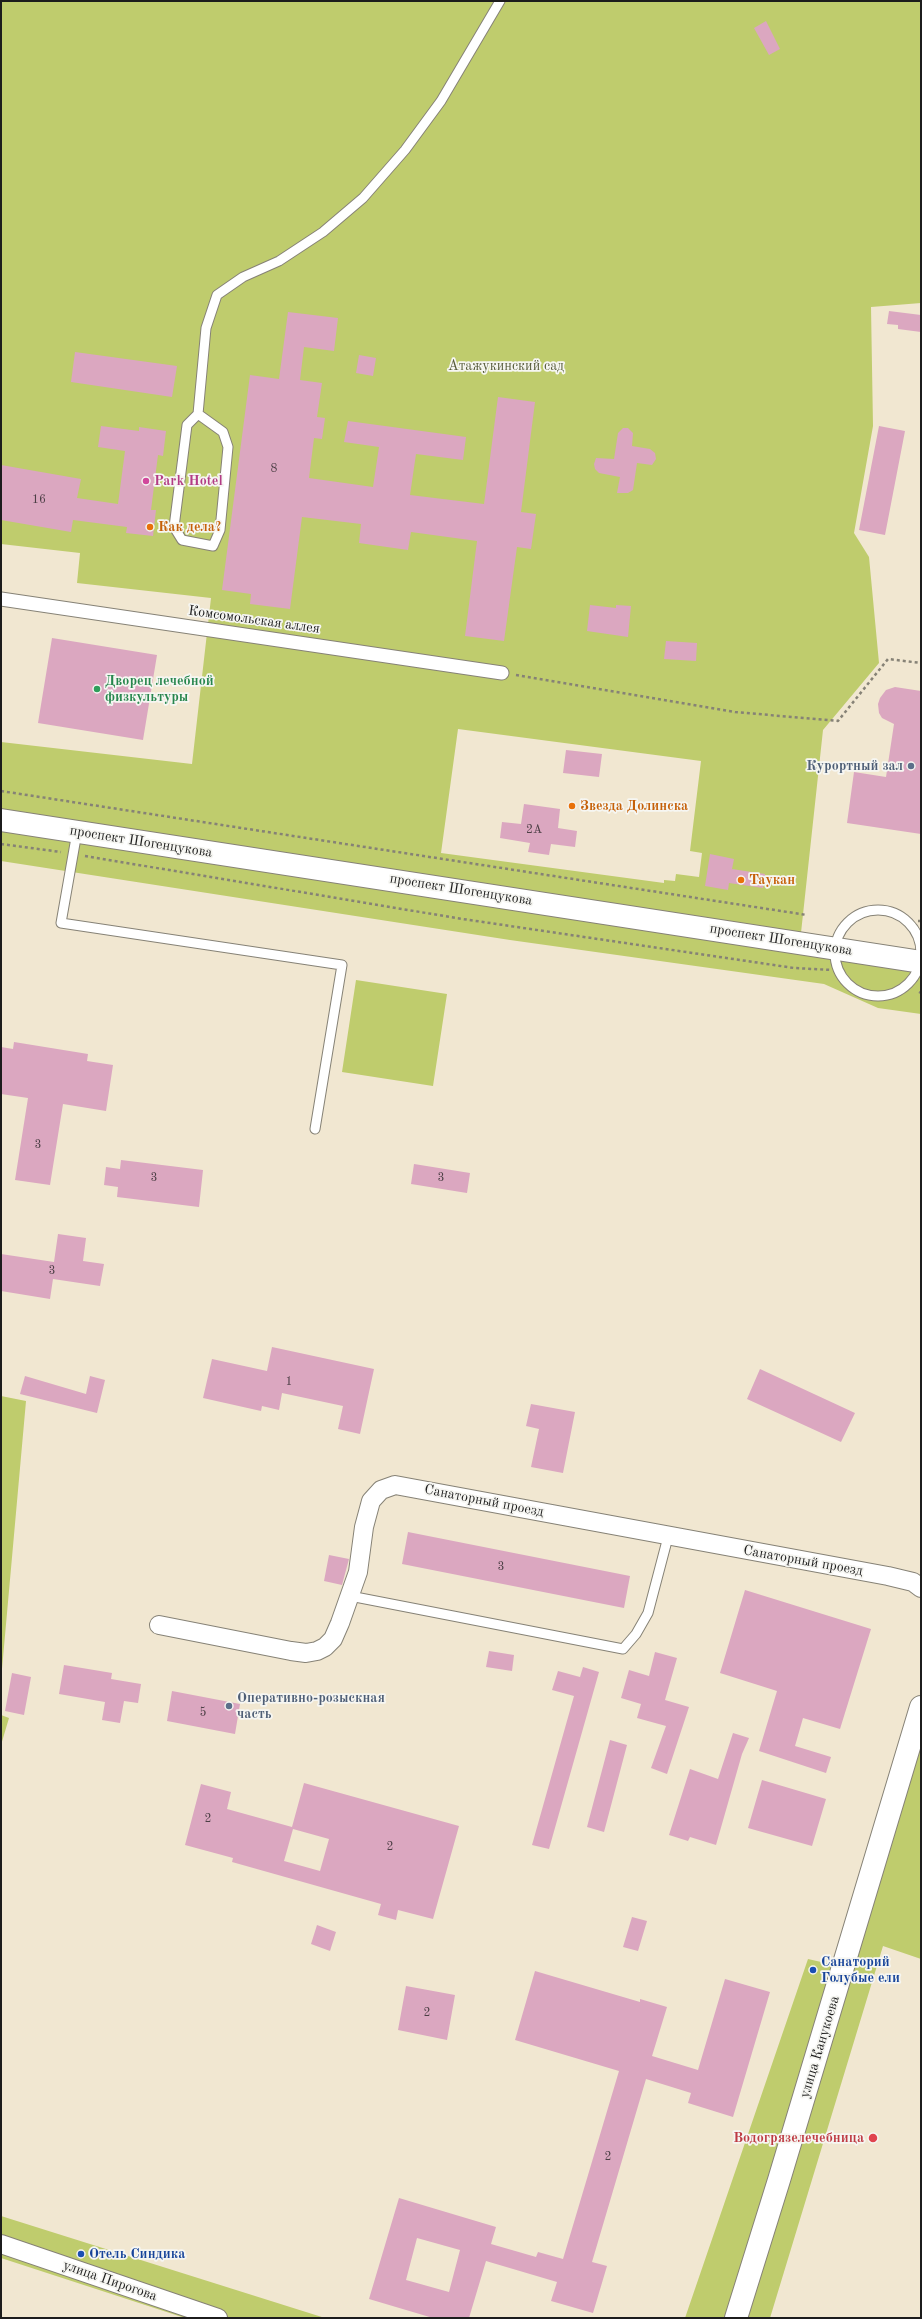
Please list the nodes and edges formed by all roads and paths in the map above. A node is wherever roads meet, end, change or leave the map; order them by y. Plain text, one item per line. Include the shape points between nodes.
1 (500, 1) edge
2 (198, 414) junction
3 (1, 599) edge
4 (921, 663) edge
5 (502, 673) joint
6 (1, 791) edge
7 (1, 820) edge
8 (77, 832) junction
9 (1, 844) edge
10 (73, 853) junction
11 (806, 915) dead end
12 (835, 948) junction
13 (921, 962) edge
14 (832, 970) dead end
15 (315, 1129) dead end
16 (668, 1537) junction
17 (921, 1588) edge
18 (350, 1596) junction
19 (158, 1625) dead end
20 (921, 1707) edge
21 (1, 2244) edge
22 (218, 2318) edge
23 (736, 2318) edge

1 - 2 lane via 441,101 405,150 363,198 323,232 279,261 243,277 217,295 206,328
2 - 2 lane via 187,425 174,527 182,540 213,546 220,530 228,447 223,432
3 - 5 street, Комсомольская аллея
4 - 5 path via 888,660 838,721 735,712
6 - 11 path
7 - 8 street, проспект Шогенцукова
8 - 10 lane
8 - 12 street, проспект Шогенцукова
9 - 10 path
10 - 14 path via 456,918 794,968
10 - 15 lane via 61,923 342,965
12 - 13 street, проспект Шогенцукова
12 - 13 lane via 837,965 844,980 856,990 872,996 888,995 903,989 914,977
12 - 13 lane via 840,934 849,921 862,913 877,910 892,912 906,920 916,932 921,946
16 - 17 street, Санаторный проезд via 888,1576 913,1582
16 - 18 lane via 648,1613 636,1634 623,1649
16 - 18 street, Санаторный проезд via 602,1522 395,1485 381,1490 371,1501 364,1527 358,1572
18 - 19 street, Санаторный проезд via 333,1639 326,1647 306,1653
20 - 23 street, улица Канукоева
21 - 22 street, улица Пирогова

